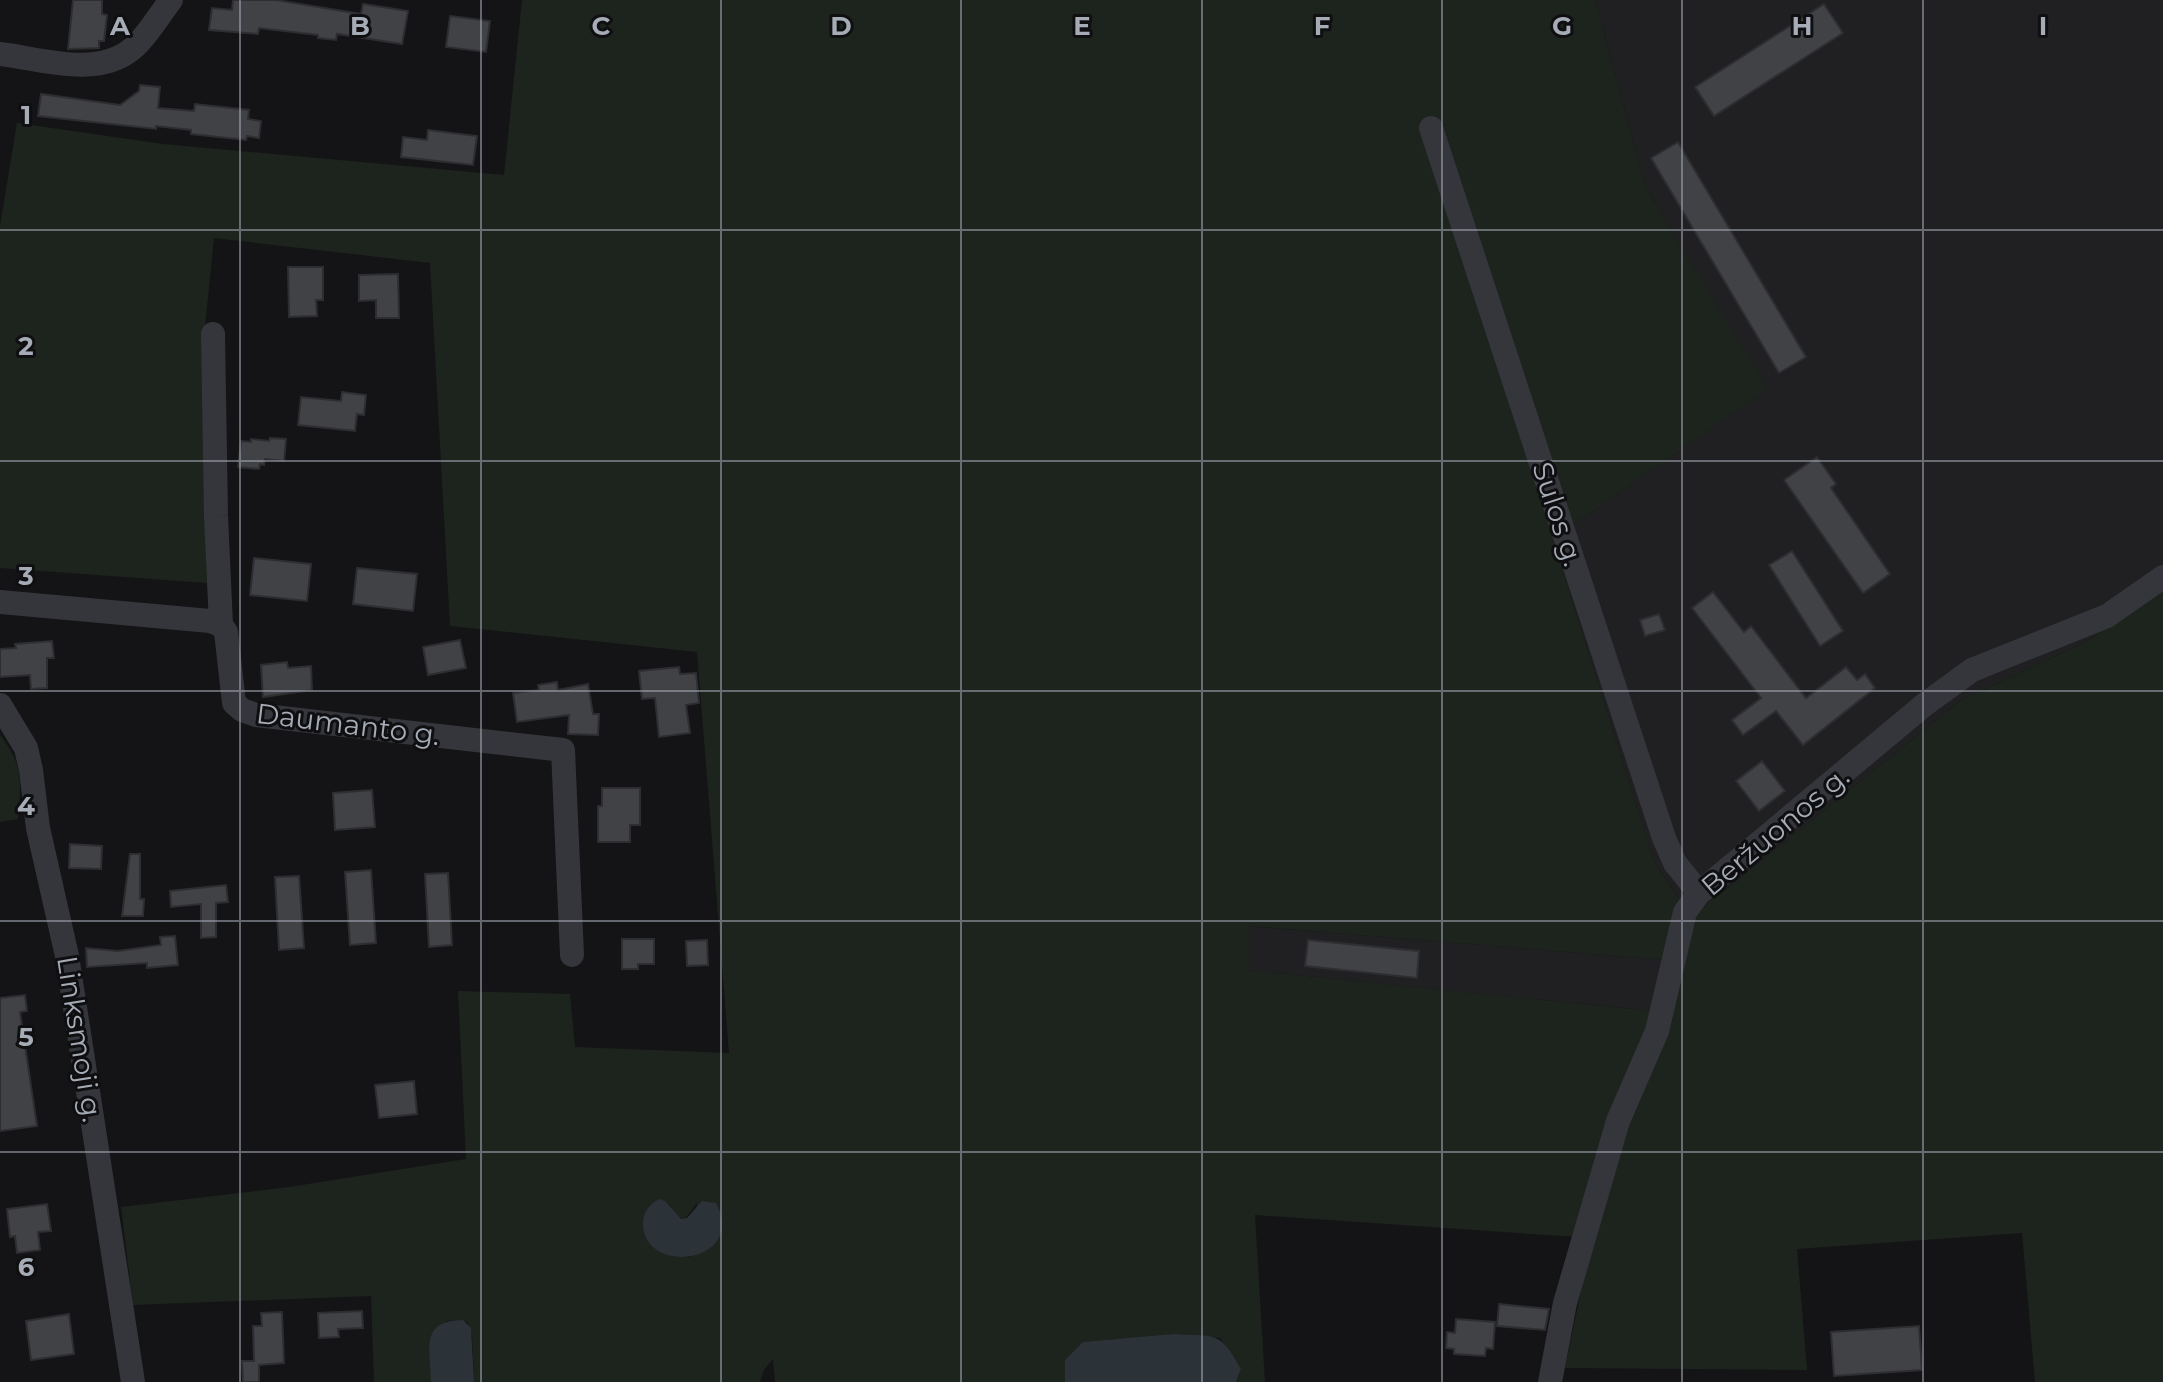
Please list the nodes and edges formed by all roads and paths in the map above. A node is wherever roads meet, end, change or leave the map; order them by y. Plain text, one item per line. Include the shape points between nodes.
1 (171, 0) edge
2 (0, 54) edge
3 (1431, 128) dead end
4 (213, 334) dead end
5 (2163, 577) edge
6 (0, 602) edge
7 (221, 625) junction
8 (0, 705) edge
9 (1699, 893) junction
10 (572, 955) dead end
11 (133, 1382) edge
12 (1550, 1382) edge

1 - 2 street via 133,48 111,61 79,65
3 - 9 street, Sulos g. via 1664,838 1675,863
4 - 7 street
5 - 9 street, Beržuonos g. via 2107,616 1972,670
6 - 7 street
7 - 10 street, Daumanto g. via 234,703 242,710 563,750
8 - 11 street, Linksmoji g. via 26,748 31,770 38,828 67,956
9 - 12 street, Beržuonos g. via 1685,912 1657,1031 1618,1121 1565,1303

